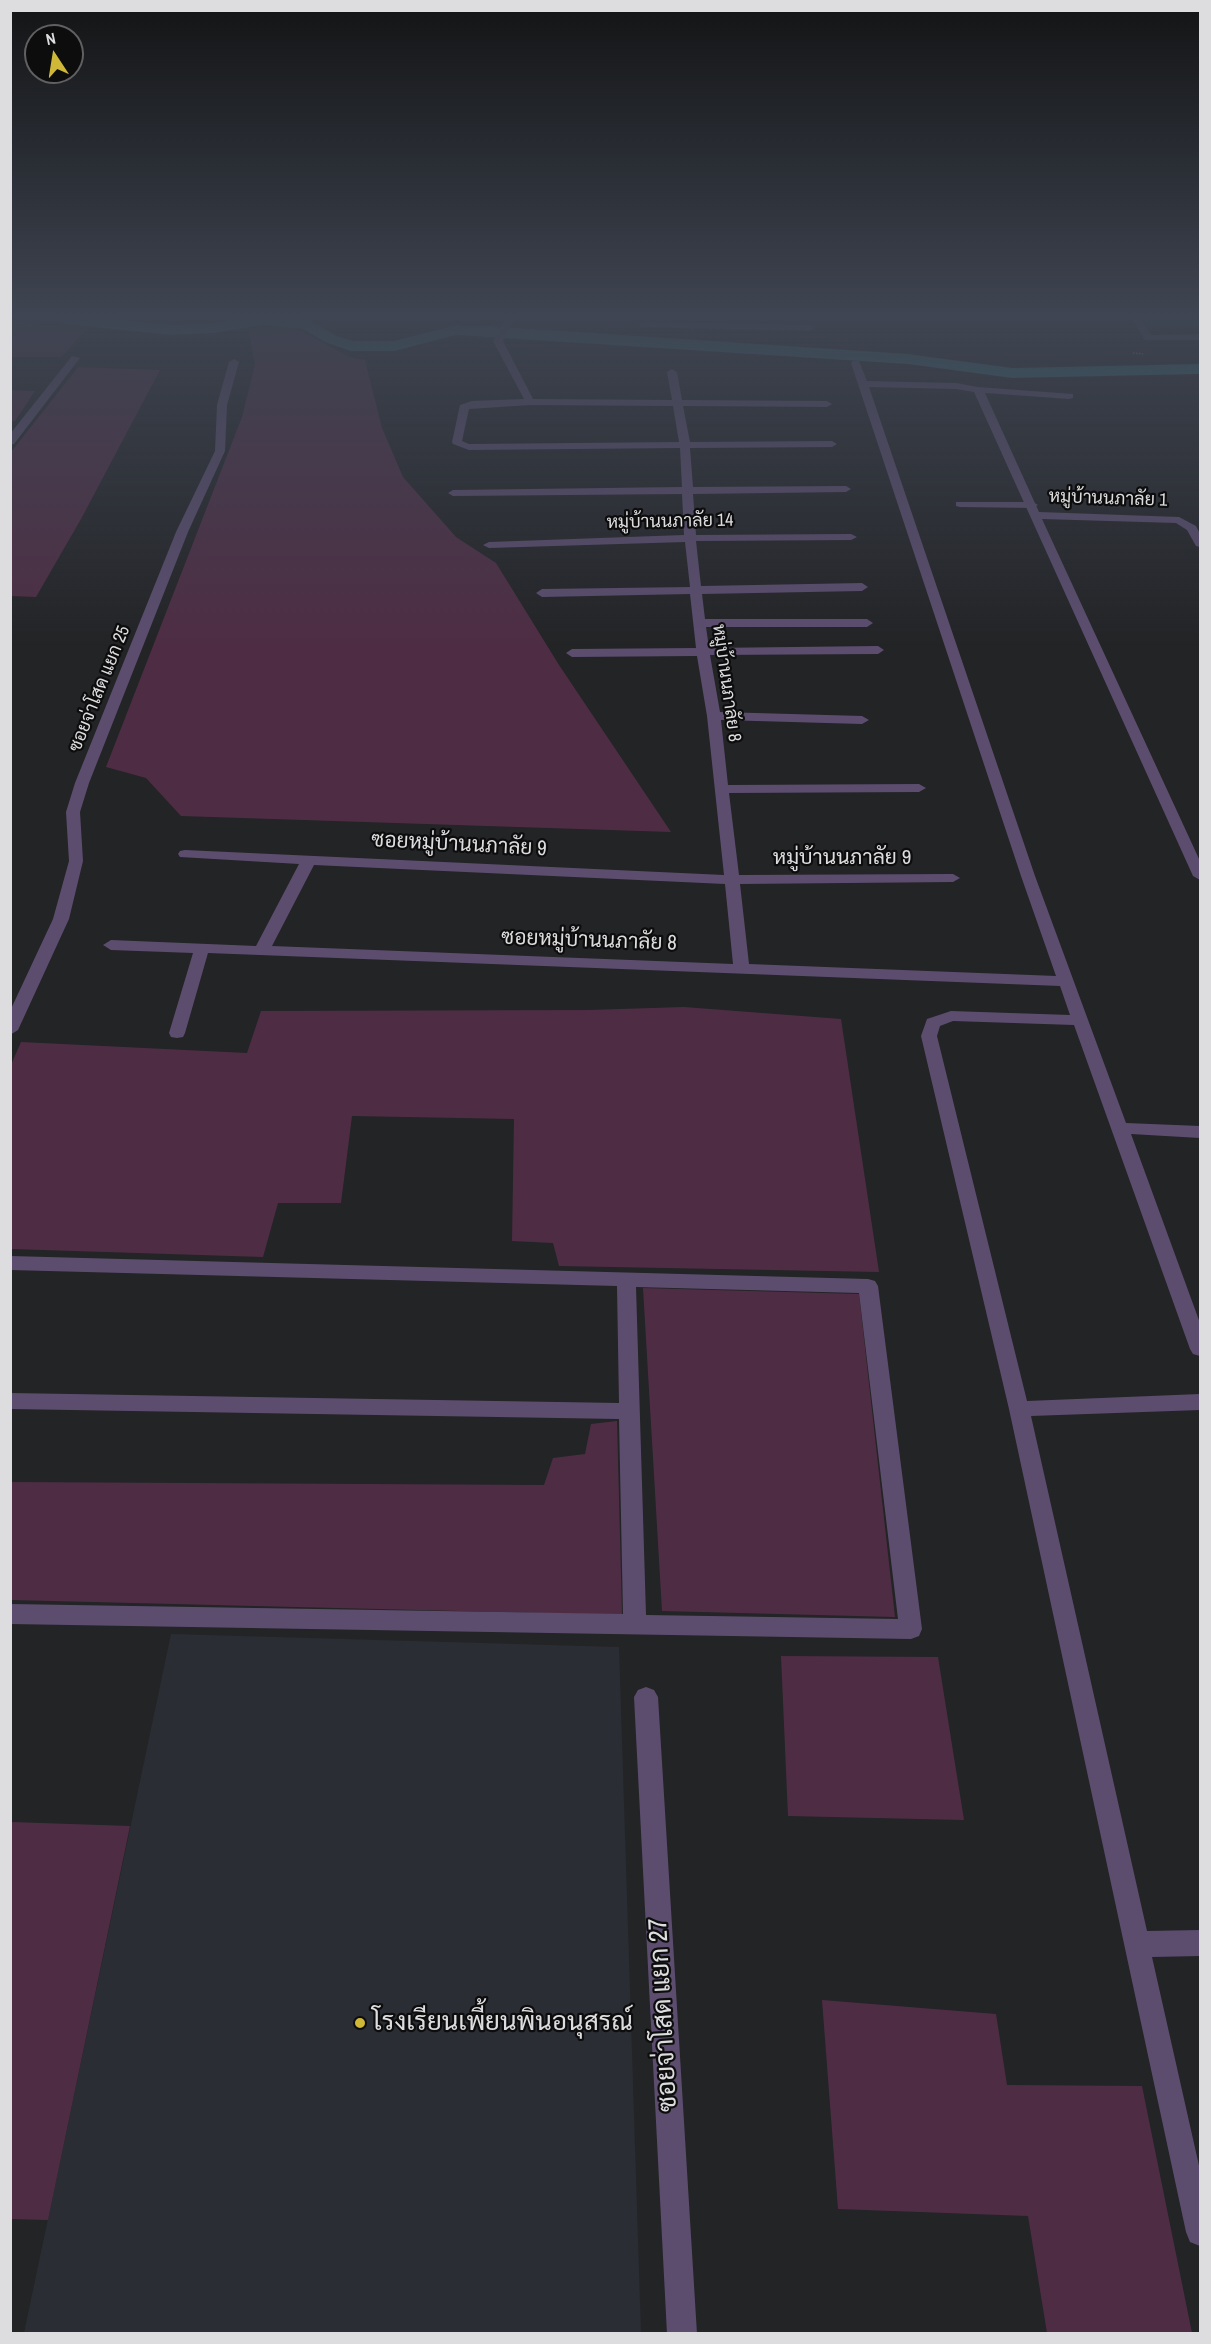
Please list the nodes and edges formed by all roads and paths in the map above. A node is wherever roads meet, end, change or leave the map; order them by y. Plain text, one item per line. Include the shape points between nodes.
1 (222, 428) edge
2 (460, 428) edge
3 (683, 428) edge
4 (878, 428) edge
5 (996, 428) edge
6 (832, 444) dead end
7 (685, 445) junction
8 (687, 489) junction
9 (846, 489) dead end
10 (453, 493) dead end
11 (960, 504) dead end
12 (1035, 510) junction
13 (851, 537) dead end
14 (690, 538) junction
15 (1200, 544) edge
16 (489, 545) dead end
17 (862, 587) dead end
18 (696, 590) junction
19 (542, 593) dead end
20 (700, 623) junction
21 (867, 623) dead end
22 (878, 650) dead end
23 (703, 652) junction
24 (572, 653) dead end
25 (714, 716) junction
26 (862, 720) dead end
27 (722, 789) junction
28 (920, 789) dead end
29 (185, 854) dead end
30 (309, 858) junction
31 (1200, 876) edge
32 (953, 878) dead end
33 (731, 880) junction
34 (111, 945) dead end
35 (202, 948) junction
36 (262, 950) junction
37 (741, 968) junction
38 (1066, 981) junction
39 (1081, 1020) junction
40 (10, 1030) edge
41 (177, 1033) dead end
42 (1119, 1128) junction
43 (1200, 1132) edge
44 (10, 1263) edge
45 (626, 1280) junction
46 (1200, 1349) edge
47 (10, 1401) edge
48 (1200, 1402) edge
49 (1019, 1409) junction
50 (630, 1411) junction
51 (10, 1614) edge
52 (635, 1624) junction
53 (646, 1697) dead end
54 (1200, 1943) edge
55 (1137, 1944) junction
56 (1200, 2232) edge
57 (682, 2334) edge

1 - 40 street, ซอยจ่าโสด แยก 25 via 220,451 182,532 82,783 73,812 76,861 61,919
2 - 7 street via 457,442 469,447
3 - 7 street, หมู่บ้านนภาลัย 8
4 - 38 street
5 - 12 street
6 - 7 street
7 - 8 street, หมู่บ้านนภาลัย 8
8 - 9 street
8 - 10 street
8 - 14 street, หมู่บ้านนภาลัย 8
11 - 12 lane
12 - 15 street, หมู่บ้านนภาลัย 1 via 1179,520 1192,528
12 - 31 street
13 - 14 street, หมู่บ้านนภาลัย 14
14 - 16 street, หมู่บ้านนภาลัย 14
14 - 18 street, หมู่บ้านนภาลัย 8
17 - 18 street
18 - 19 street
18 - 20 street, หมู่บ้านนภาลัย 8
20 - 21 street
20 - 23 street, หมู่บ้านนภาลัย 8
22 - 23 street
23 - 24 street
23 - 25 street, หมู่บ้านนภาลัย 8
25 - 26 street
25 - 27 street, หมู่บ้านนภาลัย 8
27 - 28 street
27 - 33 street, หมู่บ้านนภาลัย 8
29 - 30 street, ซอยหมู่บ้านนภาลัย 9
30 - 33 street, ซอยหมู่บ้านนภาลัย 9
30 - 36 street
32 - 33 street, หมู่บ้านนภาลัย 9
33 - 37 street, หมู่บ้านนภาลัย 8
34 - 35 street, ซอยหมู่บ้านนภาลัย 8
35 - 36 street, ซอยหมู่บ้านนภาลัย 8
35 - 41 street
36 - 37 street, ซอยหมู่บ้านนภาลัย 8
37 - 38 street, ซอยหมู่บ้านนภาลัย 8
38 - 39 street
39 - 42 street
39 - 49 street via 951,1016 933,1023 929,1036
42 - 43 street
42 - 46 street
44 - 45 street
45 - 50 street
45 - 52 street via 868,1286 911,1629
47 - 50 street
48 - 49 street
49 - 55 street
50 - 52 street
51 - 52 street
53 - 57 street, ซอยจ่าโสด แยก 27
54 - 55 street
55 - 56 street

